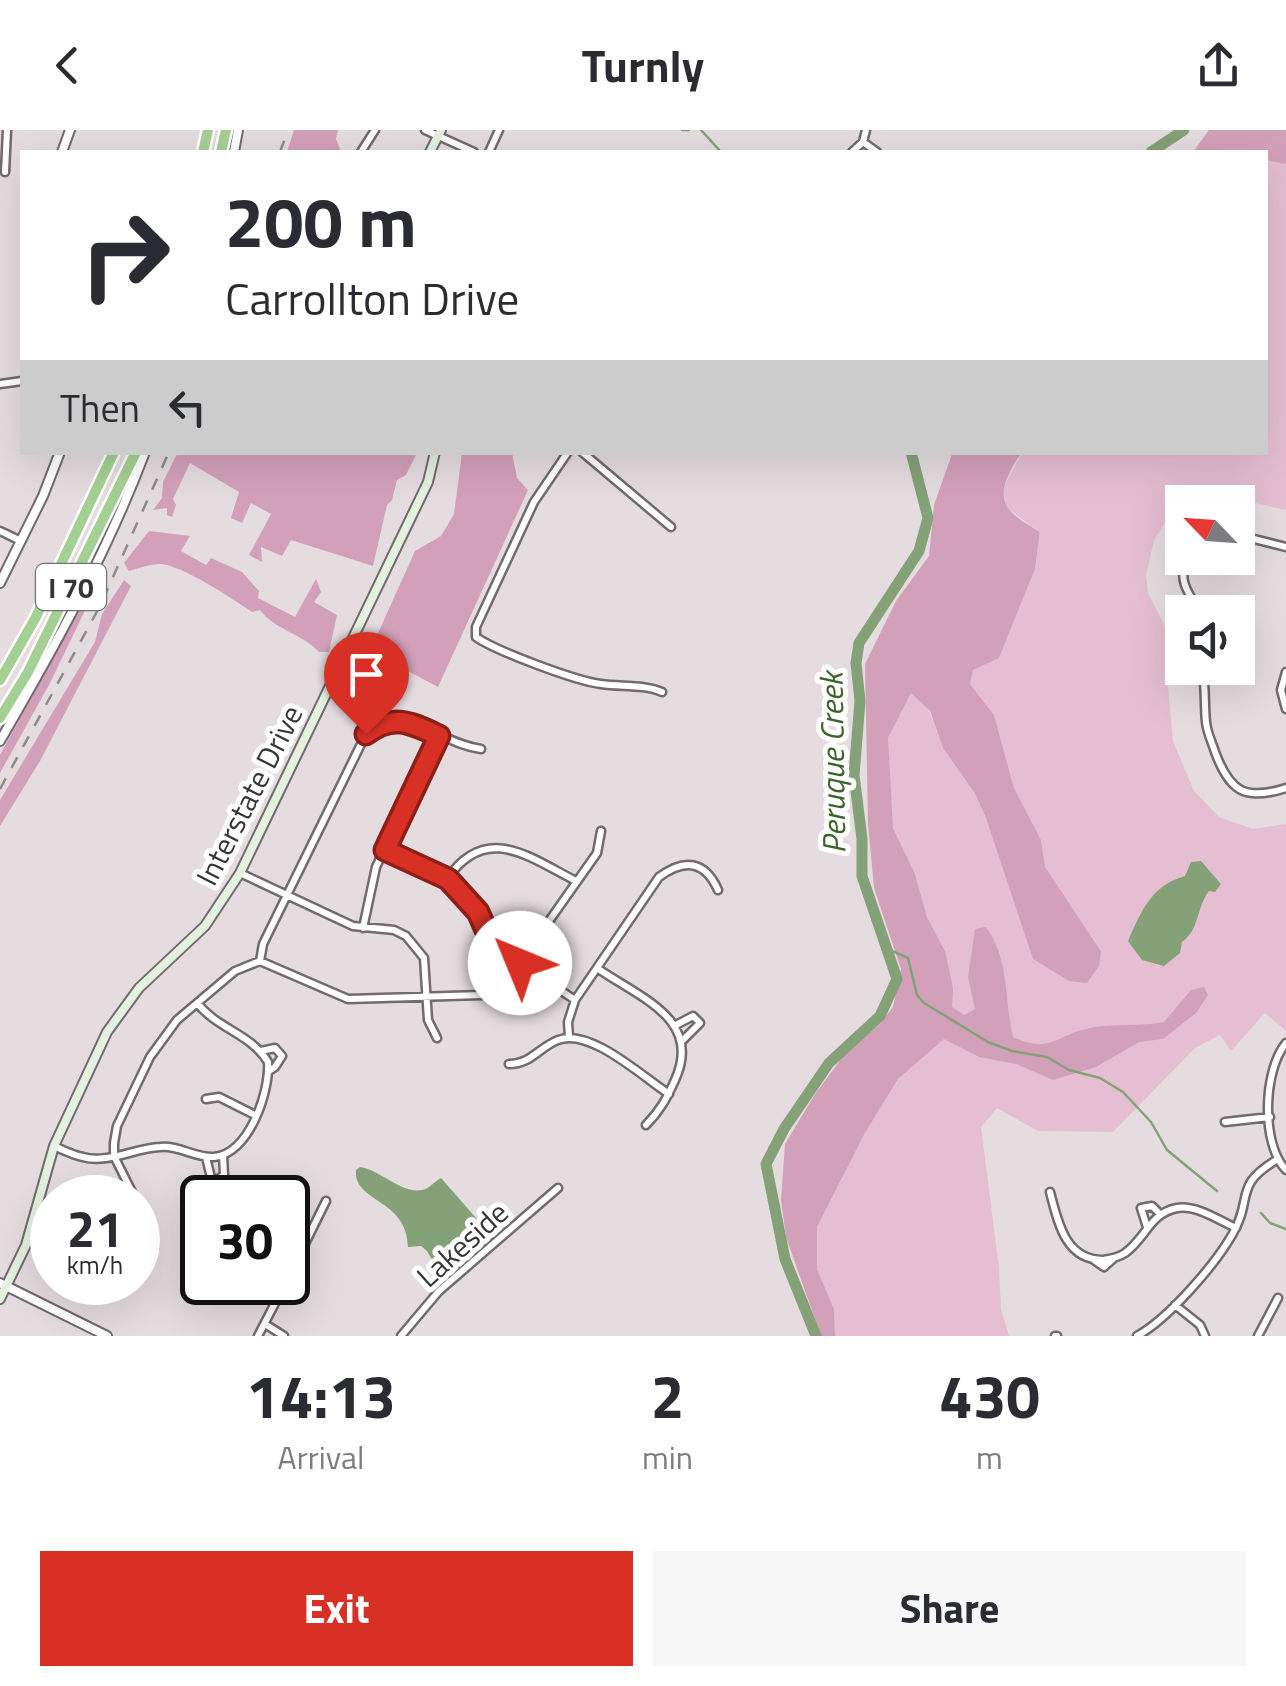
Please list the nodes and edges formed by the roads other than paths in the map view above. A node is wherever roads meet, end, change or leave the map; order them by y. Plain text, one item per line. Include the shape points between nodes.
1 (8, 130) edge
2 (425, 130) edge
3 (866, 130) edge
4 (439, 133) edge
5 (863, 142) junction
6 (470, 150) edge
7 (854, 150) edge
8 (874, 150) edge
9 (5, 172) dead end
10 (59, 455) edge
11 (113, 455) edge
12 (135, 455) edge
13 (144, 455) edge
14 (434, 455) edge
15 (565, 455) edge
16 (586, 455) edge
17 (671, 528) dead end
18 (0, 531) edge
19 (1255, 539) edge
20 (21, 541) junction
21 (1286, 546) edge
22 (0, 583) edge
23 (1286, 672) edge
24 (0, 680) edge
25 (1206, 685) edge
26 (662, 692) dead end
27 (1286, 709) edge
28 (0, 718) edge
29 (439, 736) junction
30 (0, 741) edge
31 (482, 750) dead end
32 (1286, 788) edge
33 (600, 831) dead end
34 (385, 850) junction
35 (240, 873) junction
36 (448, 879) junction
37 (576, 881) junction
38 (718, 890) dead end
39 (287, 895) junction
40 (364, 928) junction
41 (260, 961) junction
42 (520, 963) junction
43 (597, 968) junction
44 (426, 997) junction
45 (575, 1000) junction
46 (197, 1003) junction
47 (676, 1025) junction
48 (568, 1036) junction
49 (437, 1038) dead end
50 (683, 1040) junction
51 (1286, 1044) edge
52 (261, 1051) junction
53 (509, 1064) dead end
54 (268, 1071) junction
55 (669, 1094) junction
56 (206, 1099) dead end
57 (255, 1115) junction
58 (1270, 1117) junction
59 (1225, 1122) dead end
60 (646, 1125) dead end
61 (54, 1146) junction
62 (223, 1154) junction
63 (114, 1156) junction
64 (206, 1157) junction
65 (1278, 1160) junction
66 (1286, 1170) edge
67 (124, 1175) edge
68 (558, 1188) dead end
69 (1050, 1192) dead end
70 (326, 1201) dead end
71 (1159, 1213) junction
72 (1147, 1228) junction
73 (1236, 1228) junction
74 (310, 1233) edge
75 (3, 1285) edge
76 (0, 1298) edge
77 (1278, 1298) dead end
78 (274, 1305) edge
79 (1175, 1305) junction
80 (265, 1324) junction
81 (107, 1336) edge
82 (258, 1336) edge
83 (284, 1336) edge
84 (401, 1336) edge
85 (1137, 1336) edge
86 (1206, 1336) edge
87 (1258, 1336) edge

1 - 9 street
2 - 4 street
3 - 5 street
4 - 6 street
5 - 7 street
5 - 8 street
10 - 20 street
11 - 24 highway, I 70
12 - 28 highway, I 70
13 - 30 street via 84,586
14 - 35 main road, Interstate Drive via 428,482
15 - 26 street via 534,502 476,637 596,684
16 - 17 street
18 - 20 street
19 - 21 street
20 - 22 street
23 - 27 street
25 - 32 street via 1206,728 1223,772 1251,794
29 - 31 street
29 - 34 street
29 - 39 street via 405,720 366,734
33 - 37 street via 597,852
34 - 36 street
34 - 40 street
35 - 39 street
35 - 61 main road, Interstate Drive via 204,926 139,988 107,1032
36 - 37 street via 468,856 494,847 520,852
36 - 42 street via 478,912 491,941
37 - 42 street
38 - 43 street via 702,868 670,869
39 - 40 street
39 - 41 street
40 - 44 street via 394,930 416,946 424,958
41 - 44 street via 348,999
41 - 46 street via 235,971
42 - 44 street via 482,995
42 - 45 street
43 - 45 street
43 - 47 street
44 - 49 street
45 - 48 street
46 - 52 street
46 - 63 street via 150,1057 117,1126
47 - 50 street
47 - 50 street via 693,1016 700,1023
48 - 53 street via 529,1061
48 - 55 street via 590,1041
50 - 55 street via 683,1064
51 - 58 street via 1271,1070
52 - 54 street
52 - 54 street via 275,1048 282,1056
54 - 57 street
55 - 60 street
56 - 57 street via 219,1097
57 - 62 street via 242,1139
58 - 59 street
58 - 65 street
61 - 63 street via 85,1158
61 - 75 main road, Interstate Drive via 37,1214
62 - 64 street
62 - 64 street via 224,1175 218,1179 208,1173
63 - 64 street via 160,1146
63 - 67 street
65 - 66 street
65 - 73 street via 1250,1179
68 - 84 street, Lakeside via 439,1291
69 - 72 street via 1067,1242 1093,1260 1125,1253
70 - 74 street
71 - 72 street
71 - 72 street via 1141,1208
71 - 73 street via 1185,1208
73 - 79 street
75 - 76 main road, Interstate Drive
75 - 81 street
77 - 87 street
78 - 80 street
79 - 85 street
79 - 86 street
80 - 82 street
80 - 83 street

